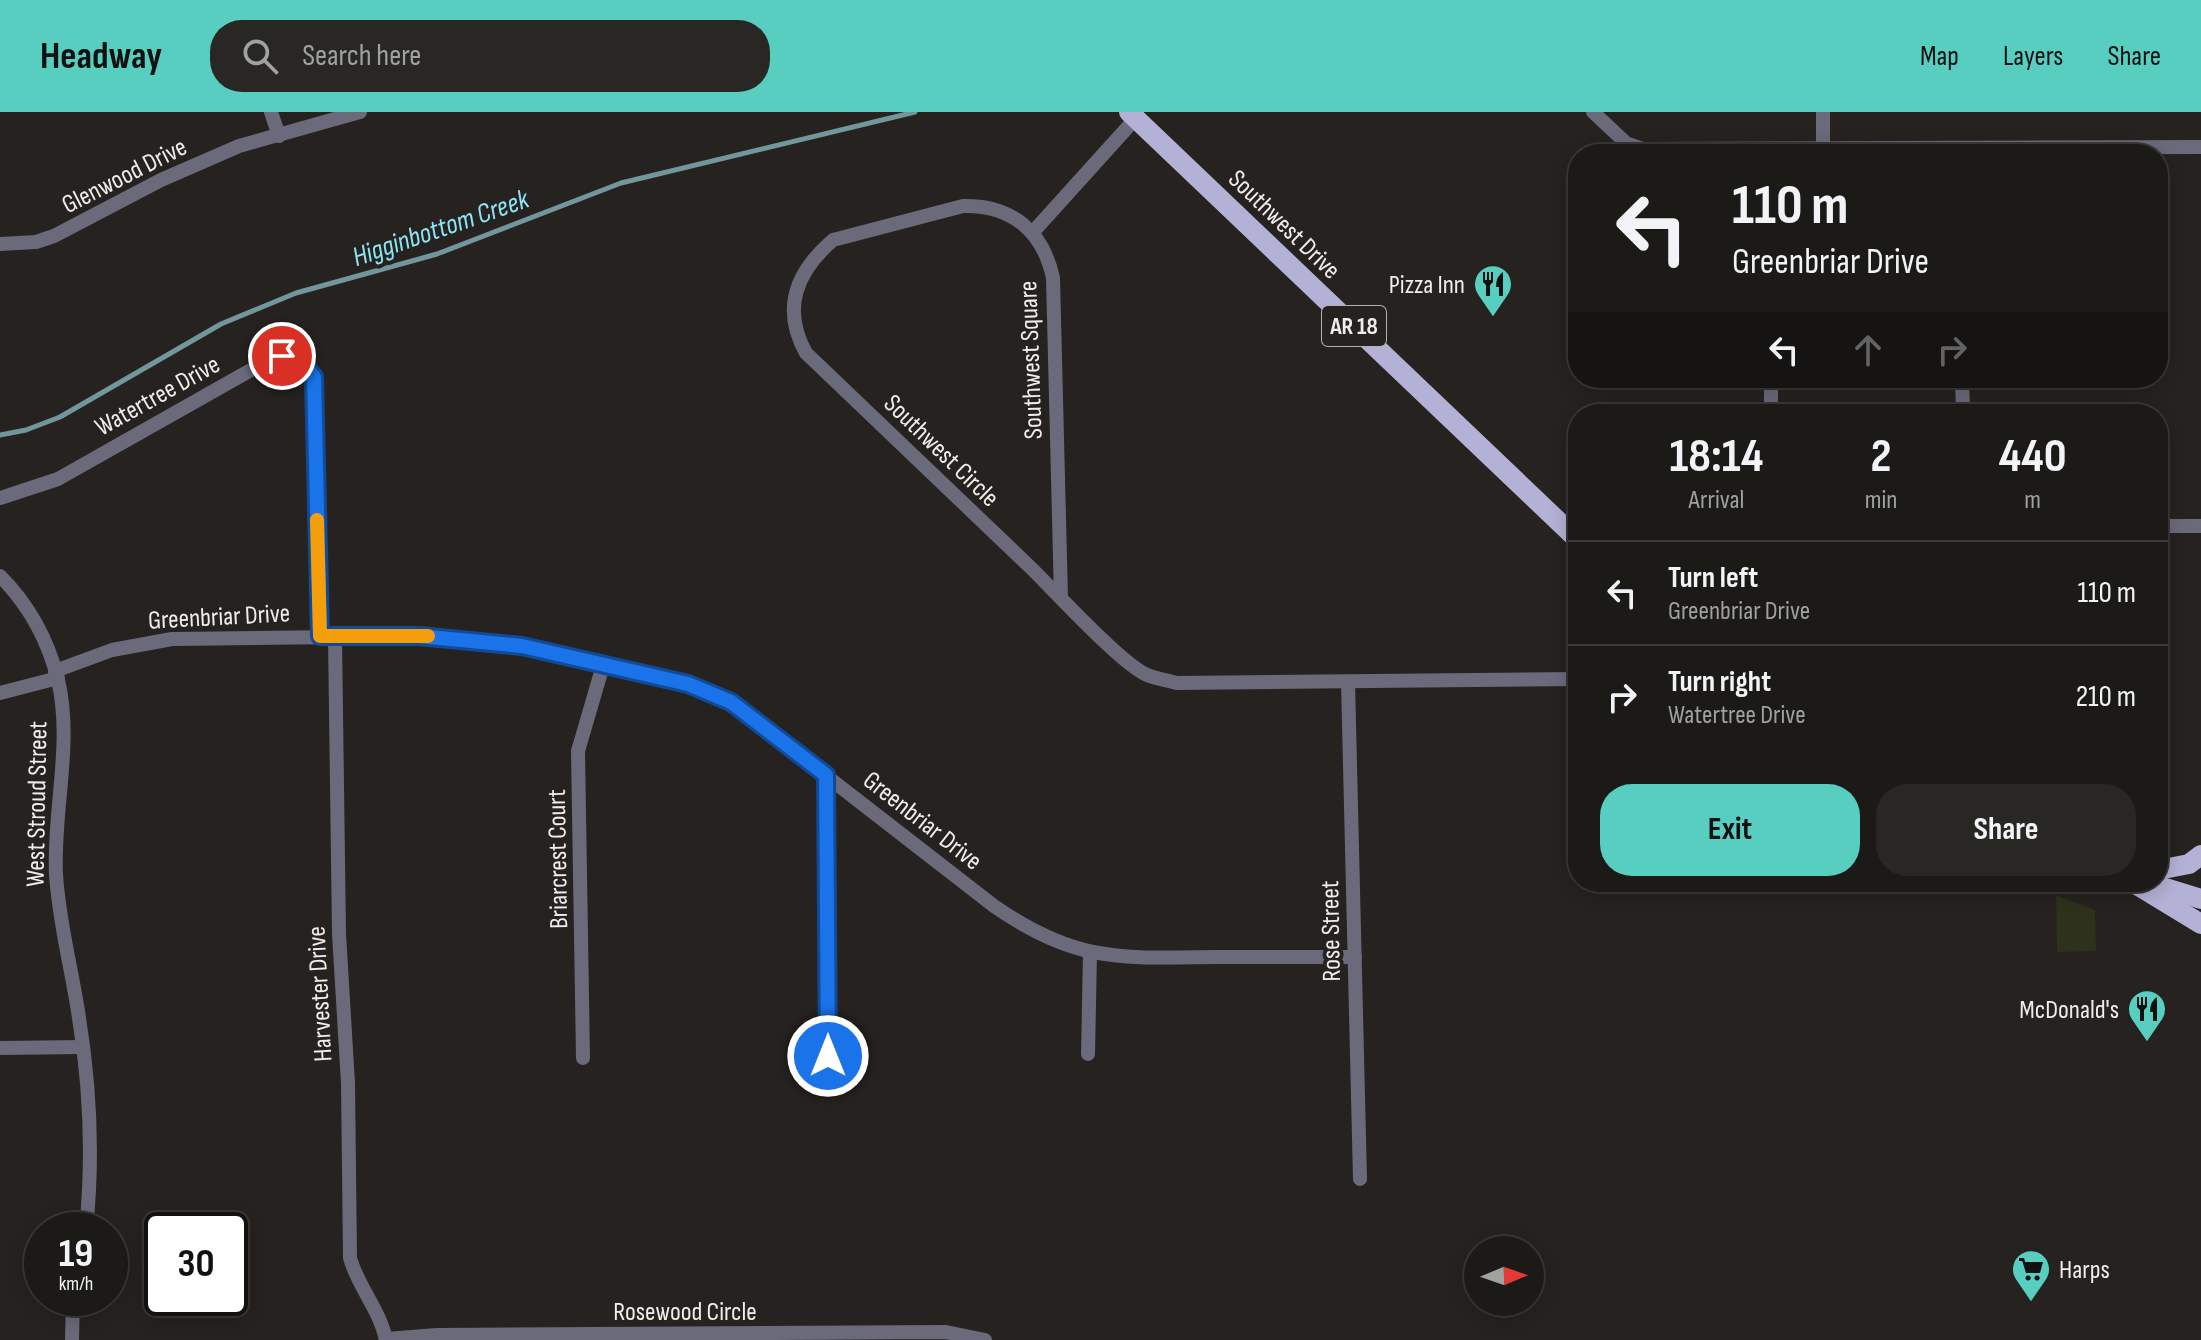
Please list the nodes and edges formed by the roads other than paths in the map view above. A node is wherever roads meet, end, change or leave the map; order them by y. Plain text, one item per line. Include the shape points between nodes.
1 (271, 112) edge
2 (360, 112) edge
3 (1593, 112) edge
4 (1823, 112) edge
5 (1132, 115) edge
6 (279, 136) junction
7 (1630, 144) edge
8 (1823, 144) edge
9 (2201, 147) edge
10 (2168, 148) edge
11 (1033, 232) junction
12 (0, 244) edge
13 (1771, 388) edge
14 (1771, 403) dead end
15 (0, 498) edge
16 (2168, 526) edge
17 (2201, 526) edge
18 (1568, 530) edge
19 (0, 576) edge
20 (1061, 598) junction
21 (327, 636) junction
22 (604, 662) junction
23 (56, 675) junction
24 (1568, 679) edge
25 (1348, 682) junction
26 (0, 693) edge
27 (826, 775) junction
28 (2201, 855) edge
29 (2168, 868) edge
30 (2168, 889) edge
31 (2148, 892) edge
32 (2201, 899) edge
33 (2201, 924) edge
34 (1090, 953) junction
35 (1355, 957) junction
36 (83, 1047) junction
37 (0, 1048) edge
38 (1088, 1054) dead end
39 (828, 1056) dead end
40 (583, 1058) dead end
41 (1360, 1179) dead end
42 (86, 1212) edge
43 (73, 1316) edge
44 (72, 1340) edge
45 (386, 1340) edge
46 (985, 1340) edge

1 - 6 street
2 - 6 street, Glenwood Drive
3 - 7 street
4 - 8 street
5 - 11 street
5 - 18 main road, Southwest Drive / AR 18
6 - 12 street, Glenwood Drive via 239,146 161,180 54,236
9 - 10 street
11 - 20 street, Southwest Square via 1045,249 1053,278
11 - 20 street, Southwest Circle via 1003,210 963,206 833,240 801,275 795,326 806,353
13 - 14 street
15 - 21 street, Watertree Drive via 58,479 265,362 282,356 300,359 314,377
16 - 17 street
19 - 23 street, West Stroud Street via 31,613
20 - 25 street, Southwest Circle via 1132,665 1160,680
21 - 22 street, Greenbriar Drive via 454,638
21 - 23 street, Greenbriar Drive via 147,642
21 - 45 street, Harvester Drive via 348,1083 350,1258
22 - 27 street, Greenbriar Drive via 688,684 731,702
22 - 40 street, Briarcrest Court via 578,751
23 - 26 street, Greenbriar Drive
23 - 36 street, West Stroud Street via 63,714 58,905
24 - 25 street, Southwest Circle
25 - 35 street, Rose Street
27 - 34 street, Greenbriar Drive via 1010,917
27 - 39 street
28 - 29 main road
30 - 32 main road
31 - 33 main road
34 - 35 street, Greenbriar Drive via 1141,960
34 - 38 street
35 - 41 street, Rose Street
36 - 37 street
36 - 42 street, West Stroud Street
43 - 44 street
45 - 46 street, Rosewood Circle via 437,1335 946,1332

